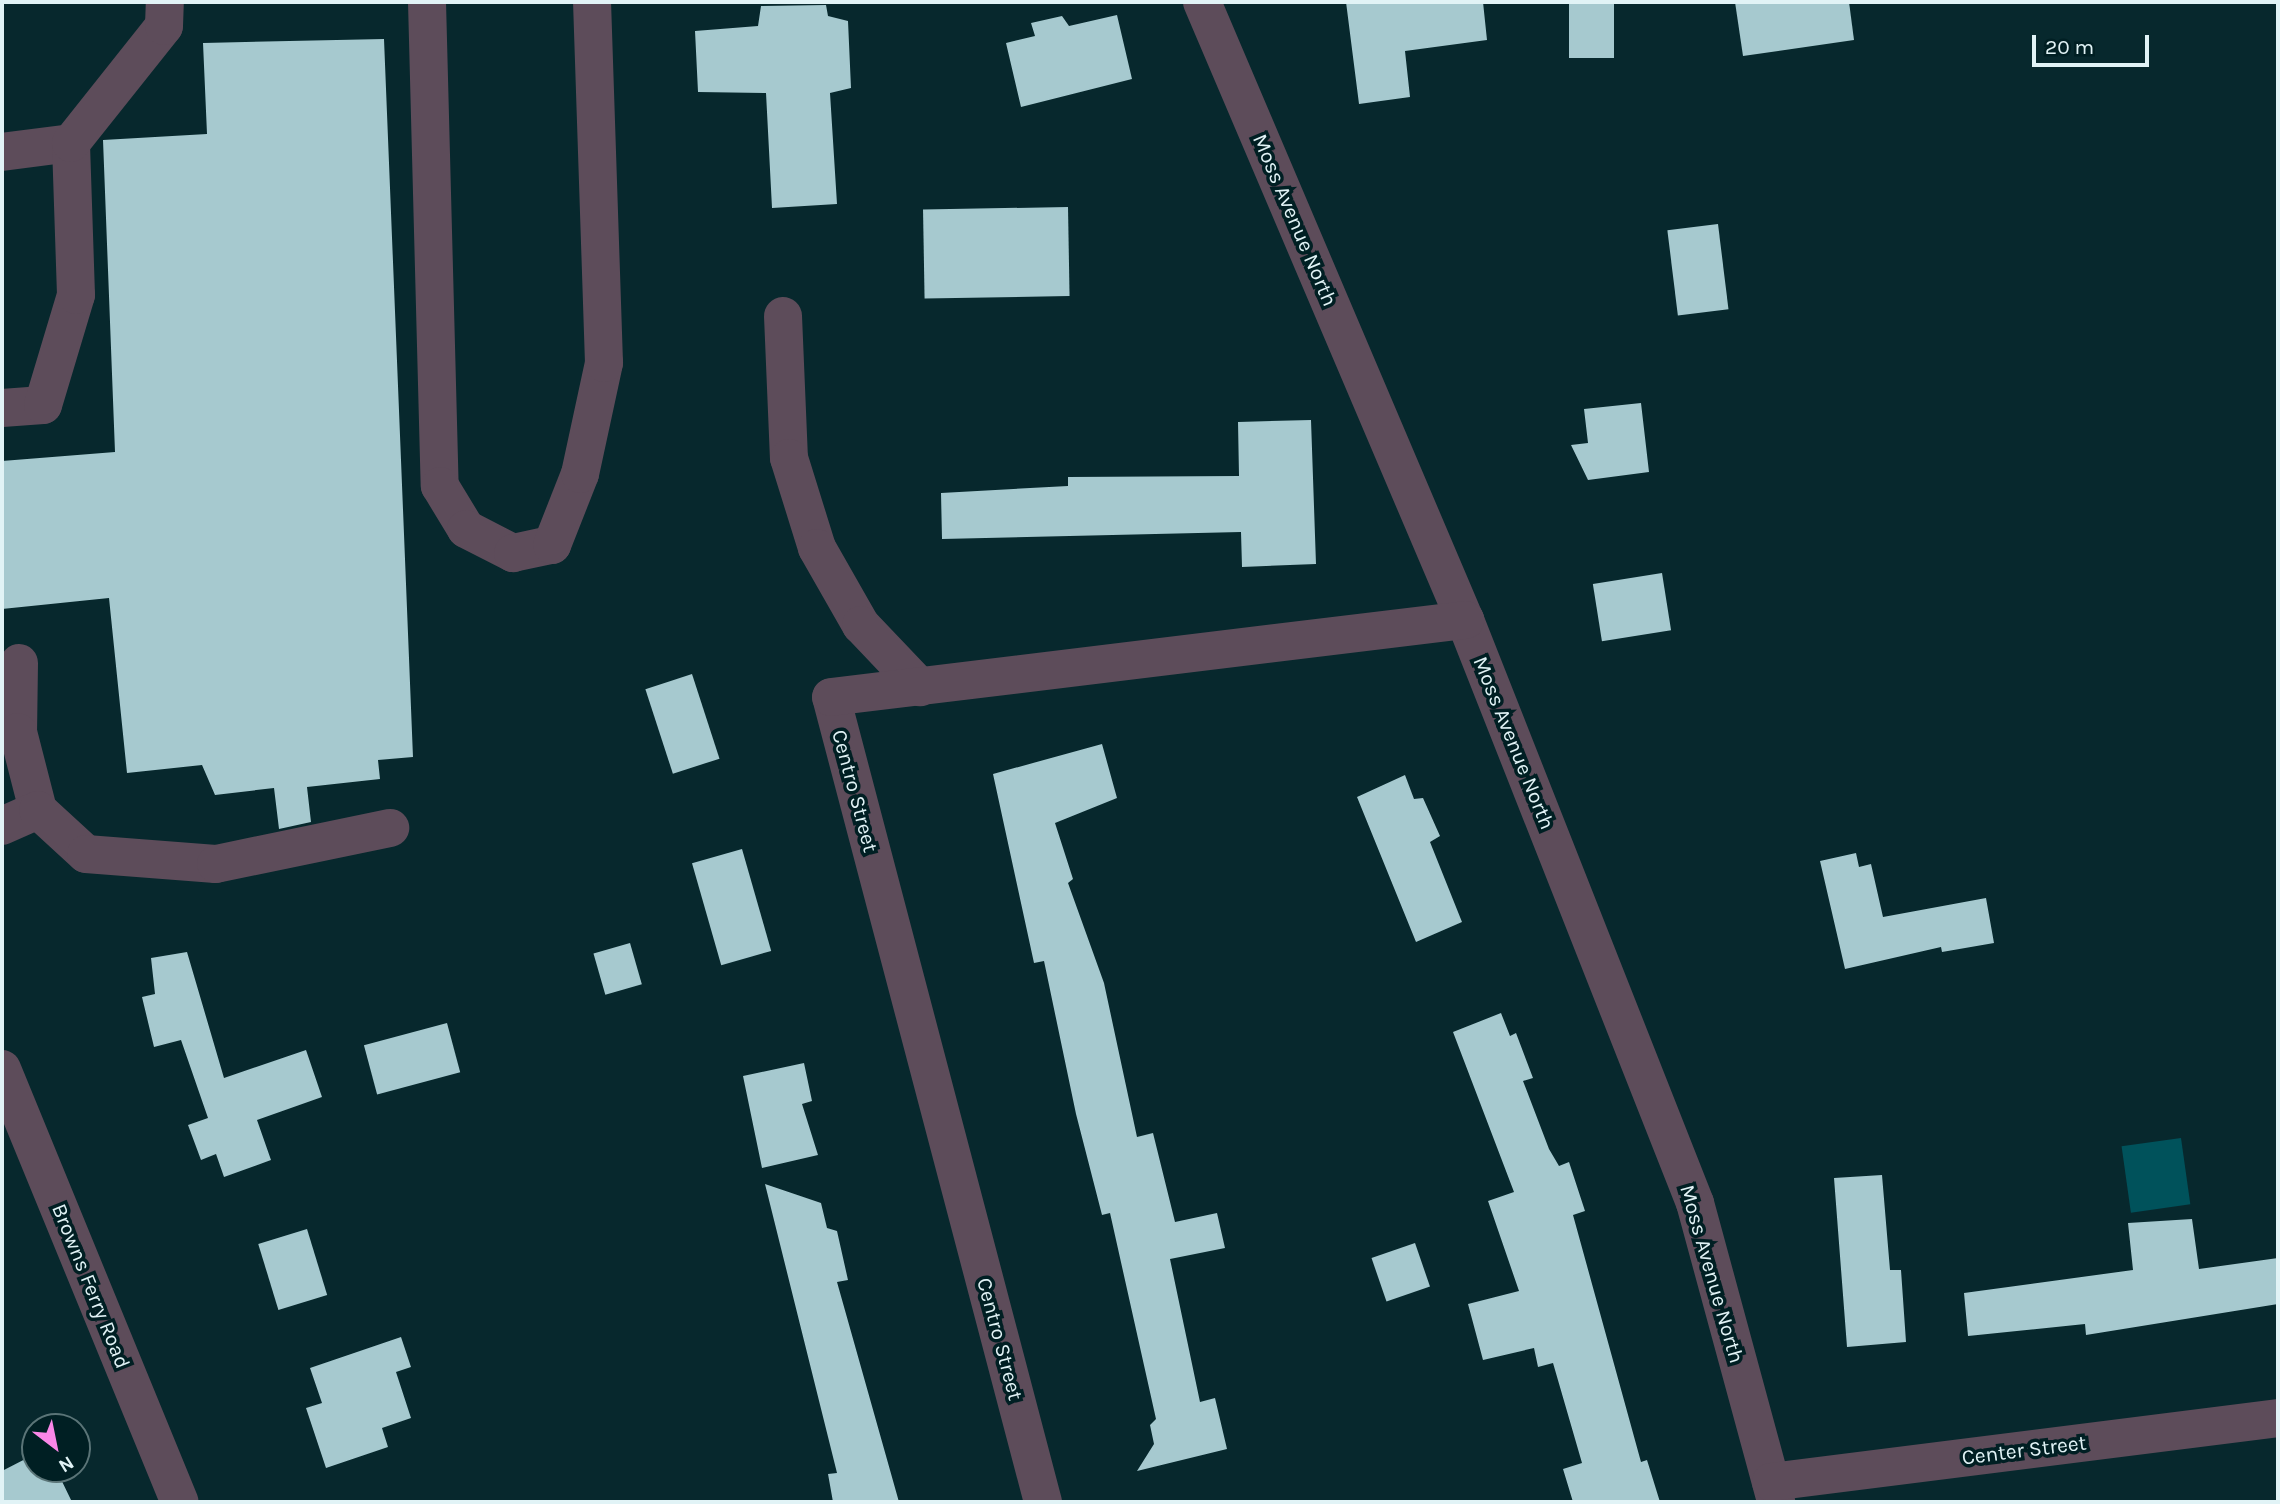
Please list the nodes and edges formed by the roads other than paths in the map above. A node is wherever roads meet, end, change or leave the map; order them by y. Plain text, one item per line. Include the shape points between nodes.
1 (165, 2) edge
2 (427, 2) edge
3 (592, 2) edge
4 (1202, 2) edge
5 (71, 143) junction
6 (2, 152) edge
7 (783, 316) dead end
8 (2, 408) edge
9 (1465, 620) junction
10 (19, 663) dead end
11 (920, 687) junction
12 (38, 810) junction
13 (2, 826) edge
14 (390, 828) dead end
15 (2, 1069) edge
16 (2278, 1418) edge
17 (1773, 1492) edge
18 (180, 1502) edge
19 (1043, 1502) edge

1 - 5 street via 164,26
2 - 3 street via 440,486 466,529 513,552 552,545 580,474 604,363
4 - 9 street, Moss Avenue North
5 - 6 street
5 - 8 street via 76,295 43,405
7 - 11 street via 789,458 817,548 861,625
9 - 11 street, Centro Street
9 - 17 street, Moss Avenue North via 1695,1203
10 - 12 street via 18,732
11 - 19 street, Centro Street via 831,697
12 - 13 street
12 - 14 street via 86,854 216,864
15 - 18 street, Browns Ferry Road
16 - 17 street, Center Street

